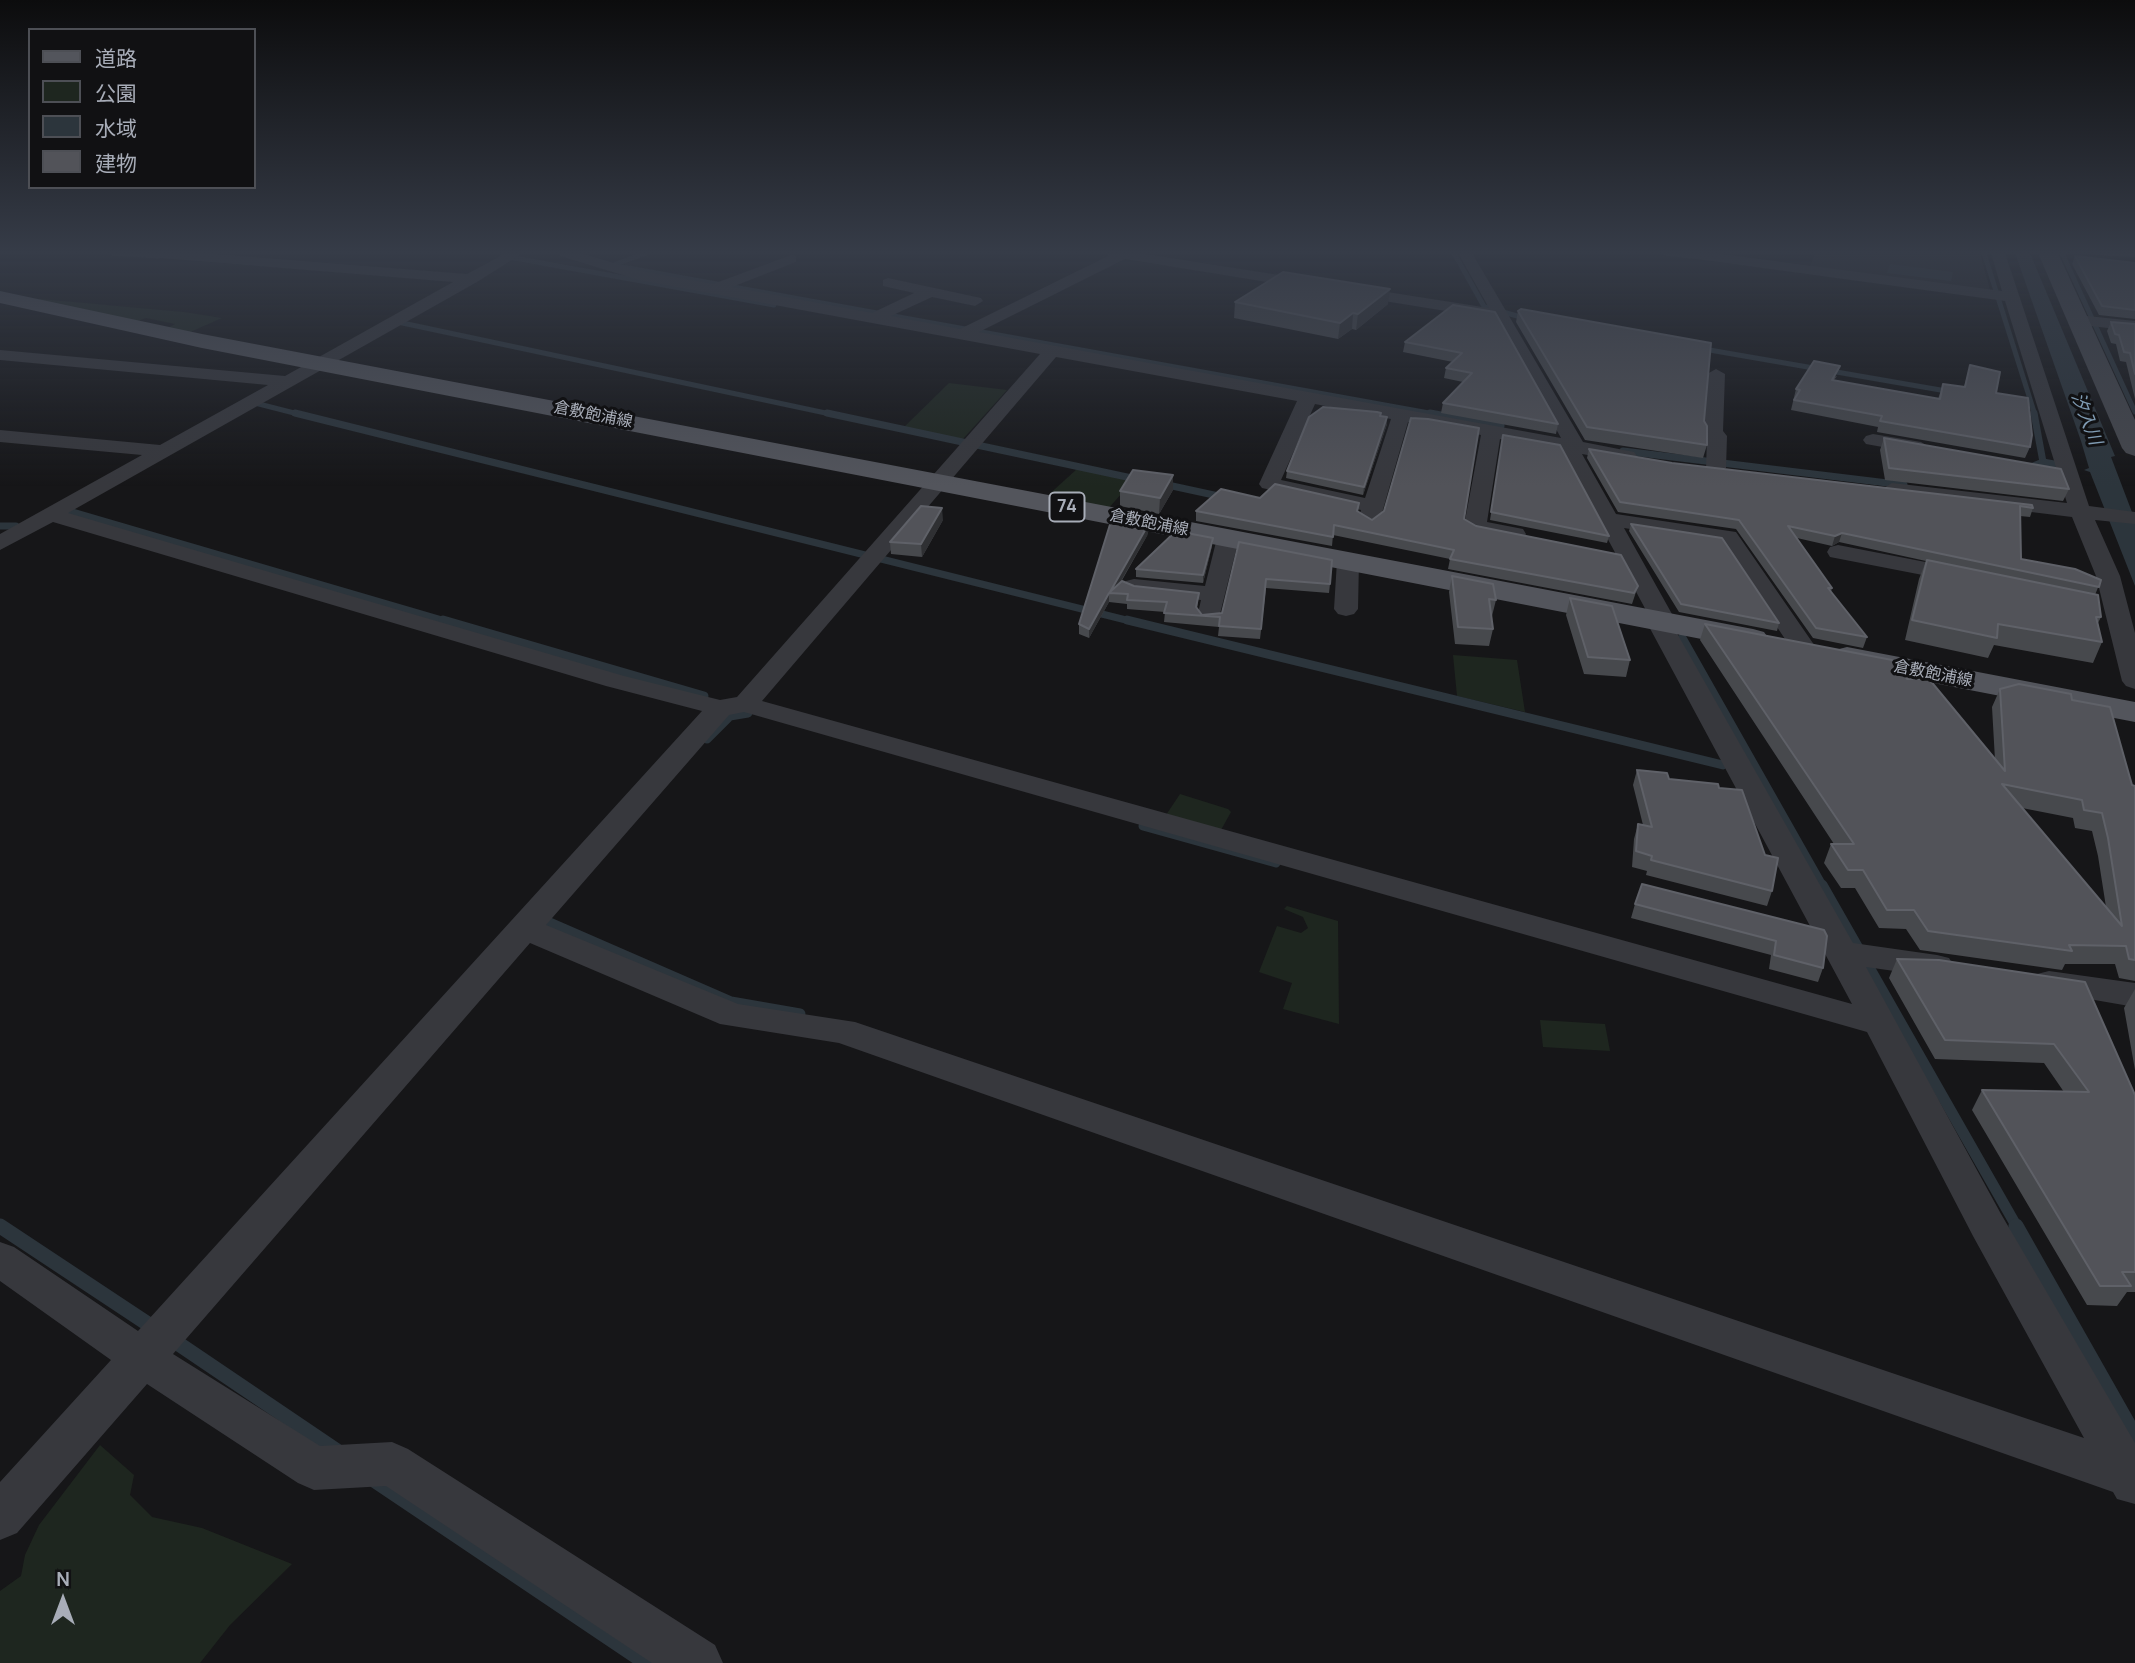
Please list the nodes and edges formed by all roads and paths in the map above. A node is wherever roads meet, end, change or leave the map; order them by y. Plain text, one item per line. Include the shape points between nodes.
1 (155, 331) edge
2 (377, 331) edge
3 (969, 331) edge
4 (1504, 331) edge
5 (2013, 331) edge
6 (2092, 331) edge
7 (1050, 353) junction
8 (0, 355) edge
9 (321, 362) junction
10 (1716, 374) dead end
11 (279, 381) junction
12 (1306, 400) junction
13 (1401, 418) junction
14 (1491, 434) junction
15 (0, 436) edge
16 (1874, 440) dead end
17 (1571, 448) junction
18 (2135, 448) edge
19 (163, 451) junction
20 (1941, 452) edge
21 (1643, 458) edge
22 (1693, 466) edge
23 (939, 482) junction
24 (1865, 486) edge
25 (2085, 511) junction
26 (51, 515) junction
27 (2135, 518) edge
28 (1606, 519) junction
29 (7, 535) edge
30 (1228, 538) junction
31 (1539, 539) edge
32 (1838, 552) dead end
33 (1348, 561) junction
34 (1982, 584) edge
35 (1134, 586) edge
36 (2090, 606) edge
37 (1346, 609) dead end
38 (2117, 611) junction
39 (1658, 621) junction
40 (1804, 649) junction
41 (2135, 681) edge
42 (732, 706) junction
43 (2135, 712) edge
44 (1792, 927) edge
45 (532, 930) junction
46 (1851, 949) junction
47 (1974, 971) edge
48 (2015, 977) edge
49 (2135, 995) edge
50 (1881, 1024) junction
51 (0, 1259) edge
52 (155, 1339) junction
53 (2122, 1463) edge
54 (0, 1517) edge
55 (697, 1663) edge

1 - 9 main road, 倉敷飽浦線 / 74
2 - 9 street
3 - 7 street
4 - 17 street
5 - 25 street via 2059,472
6 - 18 main road
7 - 12 street
7 - 23 street
8 - 11 street
9 - 11 street
9 - 23 main road, 倉敷飽浦線 / 74
10 - 22 street via 1713,433 1720,467
11 - 19 street
12 - 13 street
12 - 13 street via 1269,484 1371,513
13 - 14 street
14 - 17 street
14 - 31 street via 1475,526
15 - 19 street
16 - 20 street
17 - 21 street
17 - 28 street
19 - 26 street
23 - 30 main road, 倉敷飽浦線 / 74
23 - 42 street via 873,559
24 - 25 street
25 - 27 street
25 - 38 street
26 - 29 street
26 - 42 street via 615,681
28 - 39 street via 1616,554 1660,614
28 - 40 street via 1728,537
30 - 33 main road, 倉敷飽浦線 / 74
30 - 35 street via 1212,606
32 - 34 street
33 - 37 street
33 - 39 main road, 倉敷飽浦線 / 74
36 - 38 street
38 - 41 street
39 - 40 main road, 倉敷飽浦線 / 74
39 - 46 street
40 - 43 main road, 倉敷飽浦線 / 74
42 - 45 street
42 - 50 street
44 - 46 street
45 - 52 street
45 - 53 street via 732,1015 843,1031
46 - 47 street
46 - 50 street
48 - 49 street
50 - 53 street via 1987,1225
51 - 52 street
52 - 54 street
52 - 55 street via 314,1468 391,1464

